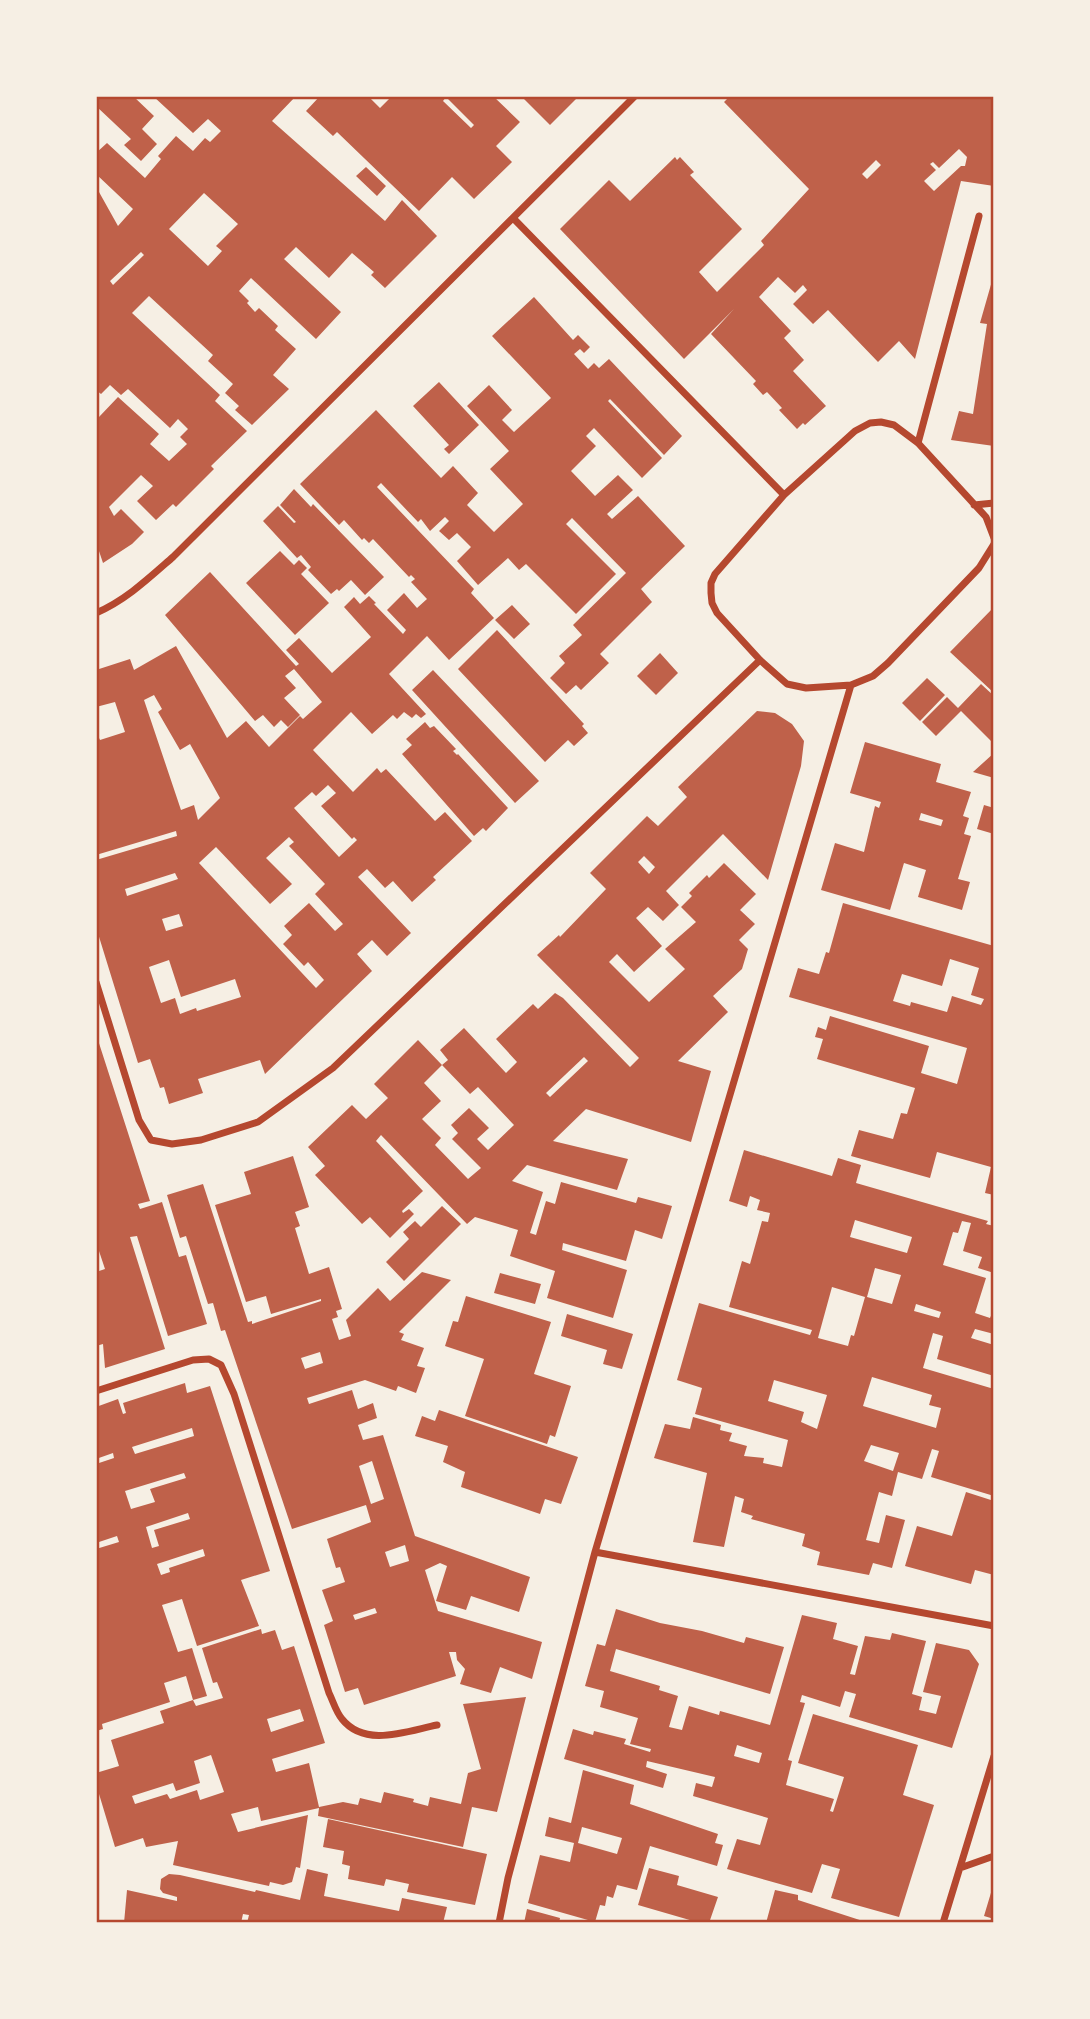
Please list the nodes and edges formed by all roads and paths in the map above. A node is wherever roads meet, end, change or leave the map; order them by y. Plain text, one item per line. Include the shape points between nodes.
1 (635, 96) edge
2 (979, 216) dead end
3 (514, 219) junction
4 (918, 443) junction
5 (784, 495) junction
6 (994, 503) edge
7 (974, 505) junction
8 (994, 538) edge
9 (994, 544) edge
10 (96, 613) edge
11 (760, 660) junction
12 (851, 685) junction
13 (96, 982) edge
14 (96, 1391) edge
15 (595, 1552) junction
16 (994, 1626) edge
17 (437, 1724) dead end
18 (994, 1756) edge
19 (994, 1856) edge
20 (960, 1868) junction
21 (499, 1923) edge
22 (943, 1923) edge

1 - 3 street
2 - 4 street
3 - 5 street
3 - 10 street via 173,556 138,587
4 - 5 street via 894,425 870,423
4 - 7 street
5 - 11 street via 711,583 717,613
6 - 7 street
7 - 8 street via 990,524
9 - 12 street via 979,568 888,663 873,676
11 - 12 street via 787,684 806,688
11 - 13 street via 334,1068 258,1122 201,1140 172,1144 151,1140 139,1120
12 - 15 street
14 - 17 street via 193,1360 209,1359 221,1365 341,1718 357,1732 379,1737
15 - 16 street
15 - 21 street
18 - 20 street
19 - 20 street
20 - 22 street

